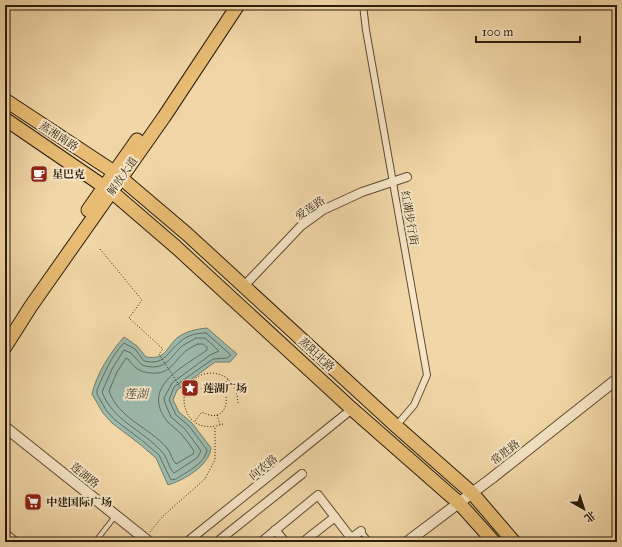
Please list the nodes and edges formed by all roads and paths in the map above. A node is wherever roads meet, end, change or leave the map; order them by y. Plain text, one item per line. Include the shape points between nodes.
1 (227, 5) edge
2 (238, 5) edge
3 (363, 5) edge
4 (5, 100) edge
5 (7, 123) edge
6 (117, 175) junction
7 (406, 177) dead end
8 (393, 182) junction
9 (108, 189) junction
10 (100, 249) dead end
11 (244, 286) junction
12 (5, 333) edge
13 (5, 346) edge
14 (228, 379) junction
15 (617, 379) edge
16 (617, 385) edge
17 (221, 387) junction
18 (201, 389) dead end
19 (184, 393) junction
20 (238, 403) dead end
21 (352, 409) junction
22 (217, 414) junction
23 (195, 422) junction
24 (223, 424) dead end
25 (220, 425) junction
26 (396, 426) junction
27 (5, 427) edge
28 (215, 427) junction
29 (5, 433) edge
30 (302, 474) dead end
31 (473, 495) junction
32 (460, 504) junction
33 (335, 517) junction
34 (113, 519) junction
35 (275, 530) junction
36 (361, 531) joint
37 (5, 532) edge
38 (349, 540) edge
39 (145, 541) edge
40 (19, 542) edge
41 (95, 542) edge
42 (187, 542) edge
43 (217, 542) edge
44 (260, 542) edge
45 (285, 542) edge
46 (303, 542) edge
47 (370, 542) edge
48 (407, 542) edge
49 (414, 542) edge
50 (494, 542) edge
51 (514, 542) edge

1 - 6 main road, 解放大道
2 - 6 main road, 解放大道 via 164,117
3 - 8 street, 红湖步行街
4 - 6 main road, 蒸湘南路
5 - 9 main road, 蒸湘南路
6 - 9 main road, 解放大道
6 - 11 main road, 蒸阳北路 via 188,234
7 - 8 street, 爱莲路
8 - 11 street, 爱莲路 via 362,192 323,210 301,226
8 - 26 street, 红湖步行街 via 427,375 414,405
9 - 12 main road, 解放大道
9 - 13 main road, 解放大道
9 - 21 main road, 蒸阳北路 via 176,247
10 - 19 path via 142,300 129,318 163,349 159,354
11 - 26 main road, 蒸阳北路
14 - 17 path
14 - 19 path via 211,372 202,374 194,378
14 - 20 path via 238,394
15 - 31 street, 常胜路
16 - 31 street, 常胜路
17 - 18 path via 210,384
17 - 22 path via 226,394 227,404 222,412
19 - 23 path via 186,411
21 - 32 main road, 蒸阳北路
21 - 42 street, 向农路
22 - 23 path via 202,412
22 - 25 path
23 - 28 path via 206,427
24 - 25 path
25 - 28 path
26 - 31 main road, 蒸阳北路
27 - 39 street, 莲湖路
28 - 39 path via 215,460 205,479 163,516
29 - 34 street, 莲湖路
30 - 43 street
31 - 32 street, 常胜路
31 - 51 main road, 蒸阳北路
32 - 48 street, 常胜路
32 - 49 street, 常胜路
32 - 50 main road, 蒸阳北路
33 - 35 street via 318,496
33 - 38 street
33 - 46 street
34 - 39 street, 莲湖路
34 - 41 lane
35 - 44 street
35 - 45 street
36 - 38 street
36 - 47 lane
37 - 40 lane

